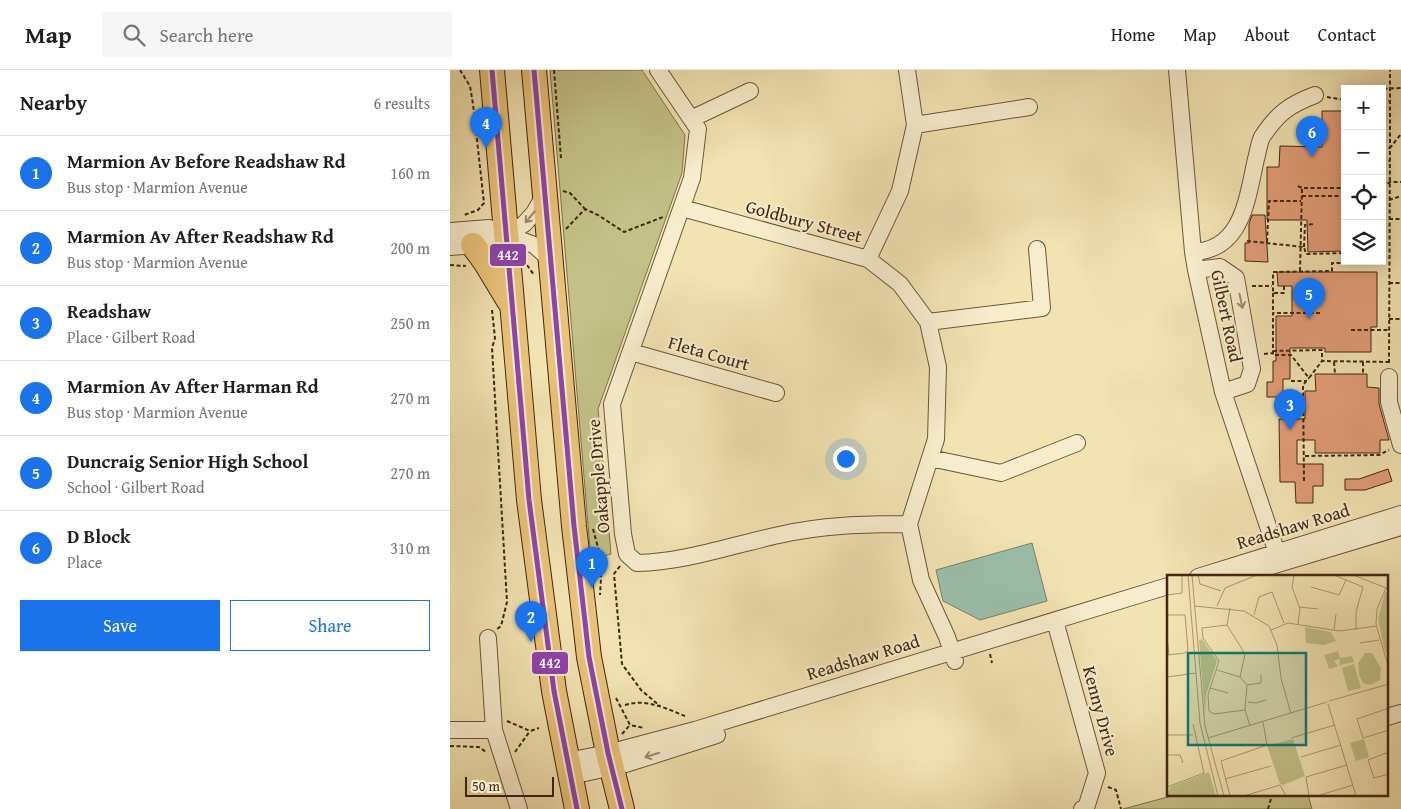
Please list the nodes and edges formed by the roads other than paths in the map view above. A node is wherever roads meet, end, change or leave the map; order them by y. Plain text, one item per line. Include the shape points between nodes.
1 (492, 70) edge
2 (534, 70) edge
3 (658, 70) edge
4 (907, 70) edge
5 (1177, 70) edge
6 (750, 91) dead end
7 (1315, 95) road end
8 (1029, 106) dead end
9 (691, 119) junction
10 (914, 125) junction
11 (500, 174) junction
12 (554, 187) junction
13 (682, 208) junction
14 (450, 231) edge
15 (506, 234) junction
16 (465, 241) edge
17 (1038, 249) dead end
18 (1193, 252) junction
19 (868, 259) junction
20 (552, 262) junction
21 (1196, 270) junction
22 (503, 309) junction
23 (928, 322) junction
24 (631, 352) junction
25 (1389, 370) road end
26 (1223, 392) junction
27 (776, 393) dead end
28 (1400, 442) edge
29 (1076, 443) dead end
30 (930, 458) junction
31 (1401, 514) edge
32 (909, 524) junction
33 (1401, 526) edge
34 (1278, 557) junction
35 (1202, 575) edge
36 (1237, 575) edge
37 (1167, 586) edge
38 (1167, 597) edge
39 (1057, 626) junction
40 (488, 638) road end
41 (953, 656) junction
42 (1401, 713) edge
43 (1388, 717) edge
44 (493, 723) junction
45 (450, 730) edge
46 (610, 761) junction
47 (569, 769) junction
48 (519, 809) edge
49 (578, 809) edge
50 (622, 809) edge
51 (1082, 809) edge

1 - 11 highway
2 - 12 highway
3 - 9 street, Oakapple Drive
4 - 10 street
5 - 18 street, Gilbert Road
6 - 9 street
7 - 18 street via 1286,108 1261,139 1241,219 1229,237 1214,249
8 - 10 street
9 - 13 street, Oakapple Drive via 698,130 692,178
10 - 19 street via 900,191
11 - 15 highway
11 - 16 street via 496,210
12 -> 15 street via 524,224
12 - 20 highway
13 - 19 street, Goldbury Street
13 - 24 street, Oakapple Drive
14 - 16 street
15 - 16 street via 490,244
15 - 20 street via 534,246
15 - 22 highway
16 - 22 highway via 486,263
17 - 23 street via 1042,308
18 - 21 street, Gilbert Road
19 - 23 street, Goldbury Street via 900,284
20 - 46 highway via 574,526 589,657
21 - 26 street, Gilbert Road
21 -> 26 street via 1220,267 1236,278 1252,369 1247,384
22 - 47 highway via 552,673
23 - 30 street, Goldbury Street via 938,367 936,439
24 - 27 street, Fleta Court
24 - 32 street, Oakapple Drive via 612,404 623,534 627,554 636,563 660,563 782,534 854,524
25 - 28 street via 1389,402
26 - 34 street, Gilbert Road
29 - 30 street via 1001,473
30 - 32 street, Goldbury Street
31 - 34 street, Readshaw Road
32 - 41 street, Goldbury Street via 921,580
33 - 34 street, Readshaw Road
34 - 35 street, Readshaw Road
34 - 36 street, Readshaw Road
37 - 39 street, Readshaw Road
38 - 39 street, Readshaw Road
39 - 41 street, Readshaw Road
39 - 51 street, Kenny Drive via 1097,773 1086,808
40 - 44 street
41 - 46 street, Readshaw Road via 695,730
42 - 43 street
44 - 45 street
44 - 48 street
46 - 47 street, Readshaw Road
46 - 50 highway
47 - 49 highway

